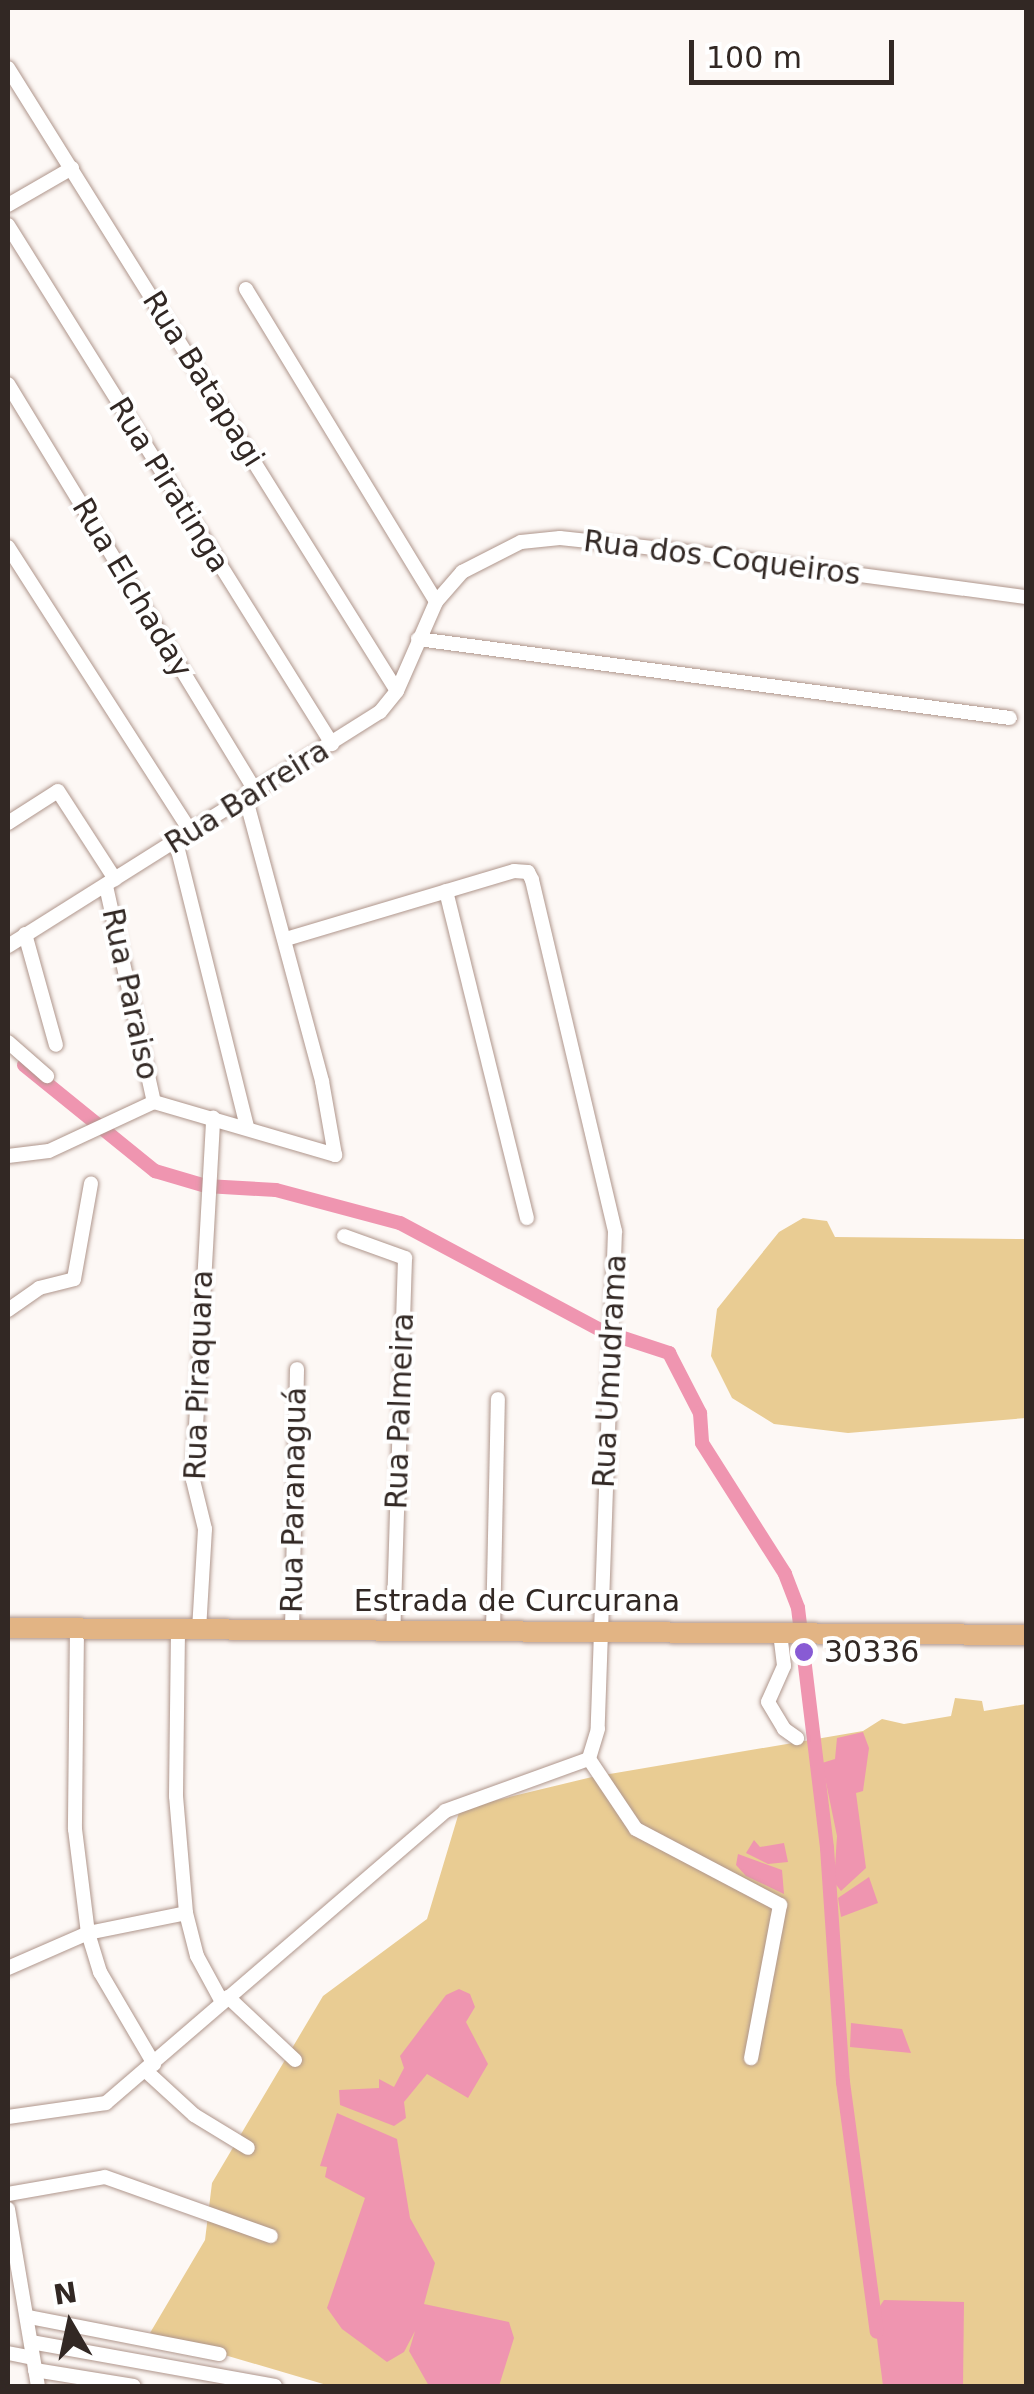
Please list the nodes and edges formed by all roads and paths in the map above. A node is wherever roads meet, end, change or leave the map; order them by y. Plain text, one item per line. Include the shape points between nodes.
1 (8, 68) edge
2 (72, 168) junction
3 (8, 205) edge
4 (8, 225) edge
5 (246, 290) dead end
6 (8, 384) edge
7 (8, 546) edge
8 (1026, 597) edge
9 (436, 602) junction
10 (418, 639) junction
11 (397, 691) junction
12 (1010, 718) dead end
13 (332, 744) junction
14 (252, 796) junction
15 (8, 823) edge
16 (191, 832) junction
17 (176, 842) junction
18 (111, 882) junction
19 (446, 891) junction
20 (25, 934) junction
21 (286, 940) junction
22 (8, 946) edge
23 (8, 1042) edge
24 (56, 1045) dead end
25 (47, 1076) dead end
26 (154, 1102) junction
27 (213, 1118) junction
28 (246, 1127) junction
29 (8, 1156) edge
30 (91, 1184) dead end
31 (528, 1218) dead end
32 (344, 1236) dead end
33 (8, 1310) edge
34 (297, 1369) dead end
35 (498, 1400) dead end
36 (8, 1628) edge
37 (77, 1628) junction
38 (189, 1630) junction
39 (292, 1630) junction
40 (393, 1630) junction
41 (598, 1630) junction
42 (493, 1632) junction
43 (784, 1633) junction
44 (1026, 1635) edge
45 (798, 1738) dead end
46 (589, 1759) junction
47 (186, 1912) junction
48 (88, 1933) junction
49 (8, 1968) edge
50 (225, 2000) junction
51 (751, 2058) dead end
52 (294, 2060) dead end
53 (150, 2068) junction
54 (8, 2117) edge
55 (248, 2148) dead end
56 (8, 2194) edge
57 (8, 2209) edge
58 (270, 2236) dead end
59 (8, 2308) edge
60 (28, 2313) junction
61 (8, 2352) edge
62 (220, 2354) dead end
63 (33, 2357) junction
64 (38, 2386) edge
65 (134, 2386) edge
66 (276, 2386) edge

1 - 2 street, Rua Batapagi
2 - 3 street
2 - 11 street, Rua Batapagi
4 - 13 street, Rua Piratinga
5 - 9 street
6 - 14 street, Rua Elchaday
7 - 16 street
8 - 9 street, Rua dos Coqueiros via 560,538 495,552 462,572
9 - 10 street, Rua Barreira
10 - 11 street, Rua Barreira
10 - 12 street
11 - 13 street, Rua Barreira via 380,712
13 - 14 street, Rua Barreira
14 - 16 street, Rua Barreira
14 - 21 street, Rua Elchaday
15 - 18 street via 58,791
16 - 17 street, Rua Barreira
17 - 18 street, Rua Barreira
17 - 28 street
18 - 20 street, Rua Barreira
18 - 26 street, Rua Paraiso
19 - 21 street
19 - 31 street
19 - 41 street, Rua Umudrama via 528,872 609,1188 617,1324
20 - 22 street, Rua Barreira
20 - 24 street
21 - 28 street, Rua Elchaday via 337,1150 335,1155
23 - 25 street
26 - 27 street
26 - 29 street via 49,1151
27 - 28 street
27 - 38 street, Rua Piraquara via 193,1480 205,1530
30 - 33 street via 74,1279 39,1288
32 - 40 street, Rua Palmeira via 405,1258
34 - 39 street, Rua Paranaguá
35 - 42 street
36 - 37 main road, Estrada de Curcurana
37 - 38 main road, Estrada de Curcurana
37 - 48 street via 75,1829
38 - 39 main road, Estrada de Curcurana
38 - 47 street, Rua Piraquara via 176,1796
39 - 40 main road, Estrada de Curcurana
40 - 42 main road, Estrada de Curcurana
41 - 42 main road, Estrada de Curcurana
41 - 43 main road, Estrada de Curcurana
41 - 46 street, Rua Umudrama via 597,1749
43 - 44 main road, Estrada de Curcurana
43 - 45 street via 784,1666 768,1702 784,1730
46 - 50 street via 446,1811
46 - 51 street via 636,1830 780,1905
47 - 48 street
47 - 50 street, Rua Piraquara via 197,1956
48 - 49 street
48 - 53 street via 100,1972
50 - 52 street, Rua Piraquara
50 - 53 street
53 - 54 street via 106,2103
53 - 55 street via 194,2115
56 - 58 street via 105,2177
57 - 60 street
59 - 60 street
60 - 62 street
60 - 63 street
61 - 63 street
63 - 64 street
63 - 65 street
63 - 66 street

